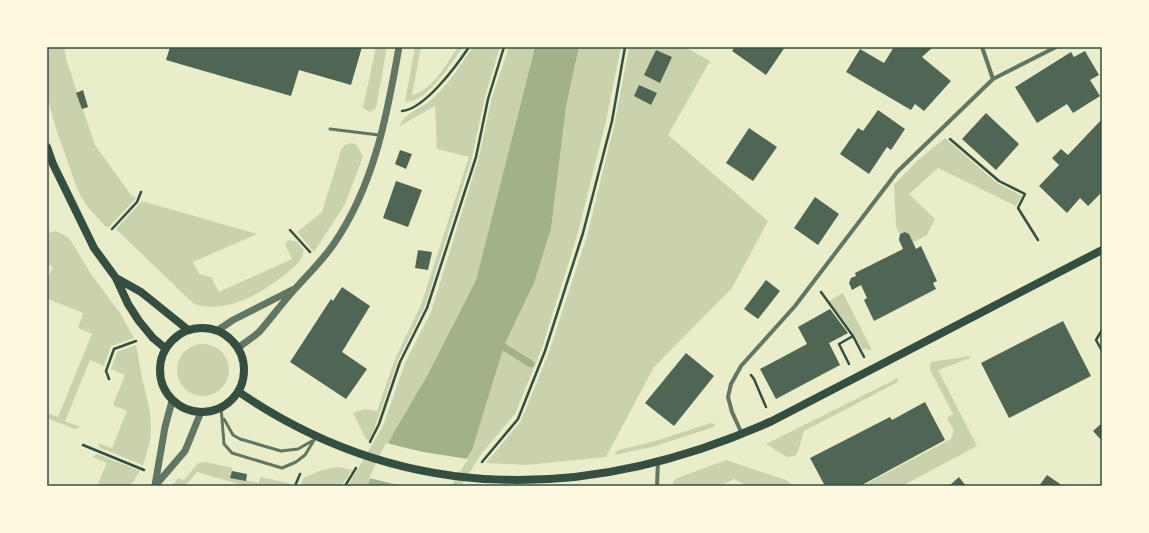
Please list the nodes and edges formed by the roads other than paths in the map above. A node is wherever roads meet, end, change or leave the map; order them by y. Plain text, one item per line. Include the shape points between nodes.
1 (398, 47) edge
2 (982, 47) edge
3 (1056, 47) edge
4 (993, 79) junction
5 (330, 129) dead end
6 (381, 136) junction
7 (47, 147) edge
8 (1102, 250) edge
9 (116, 278) junction
10 (294, 289) junction
11 (188, 329) junction
12 (218, 330) junction
13 (165, 348) junction
14 (238, 348) junction
15 (239, 392) junction
16 (172, 401) junction
17 (222, 407) junction
18 (201, 412) junction
19 (223, 417) junction
20 (742, 434) junction
21 (316, 437) junction
22 (658, 461) junction
23 (155, 486) edge
24 (657, 486) edge

1 - 6 street
2 - 4 street
3 - 4 street
4 - 20 street via 897,172 795,306 741,366 731,384 728,397
5 - 6 lane
6 - 10 street via 365,188 351,215 333,245
7 - 9 main road via 85,231
8 - 20 main road via 772,421
9 - 11 main road via 141,292
9 - 13 main road via 139,321
10 - 12 street
10 - 14 street via 259,332
11 - 12 main road via 207,327
11 - 13 main road
12 - 14 main road via 224,332
13 - 16 main road via 161,366 163,384
14 - 15 main road via 245,366
15 - 17 main road
15 - 21 main road via 269,412
16 - 18 main road via 180,408
16 - 23 street
17 - 18 main road
17 - 19 lane
18 - 23 street via 185,451
19 - 21 lane via 233,435 240,439 281,450 298,449
19 - 21 lane via 224,444 232,453 282,468 305,455
20 - 22 main road via 705,448
21 - 22 main road via 346,449 433,474 488,480 576,477 613,472
22 - 24 street

